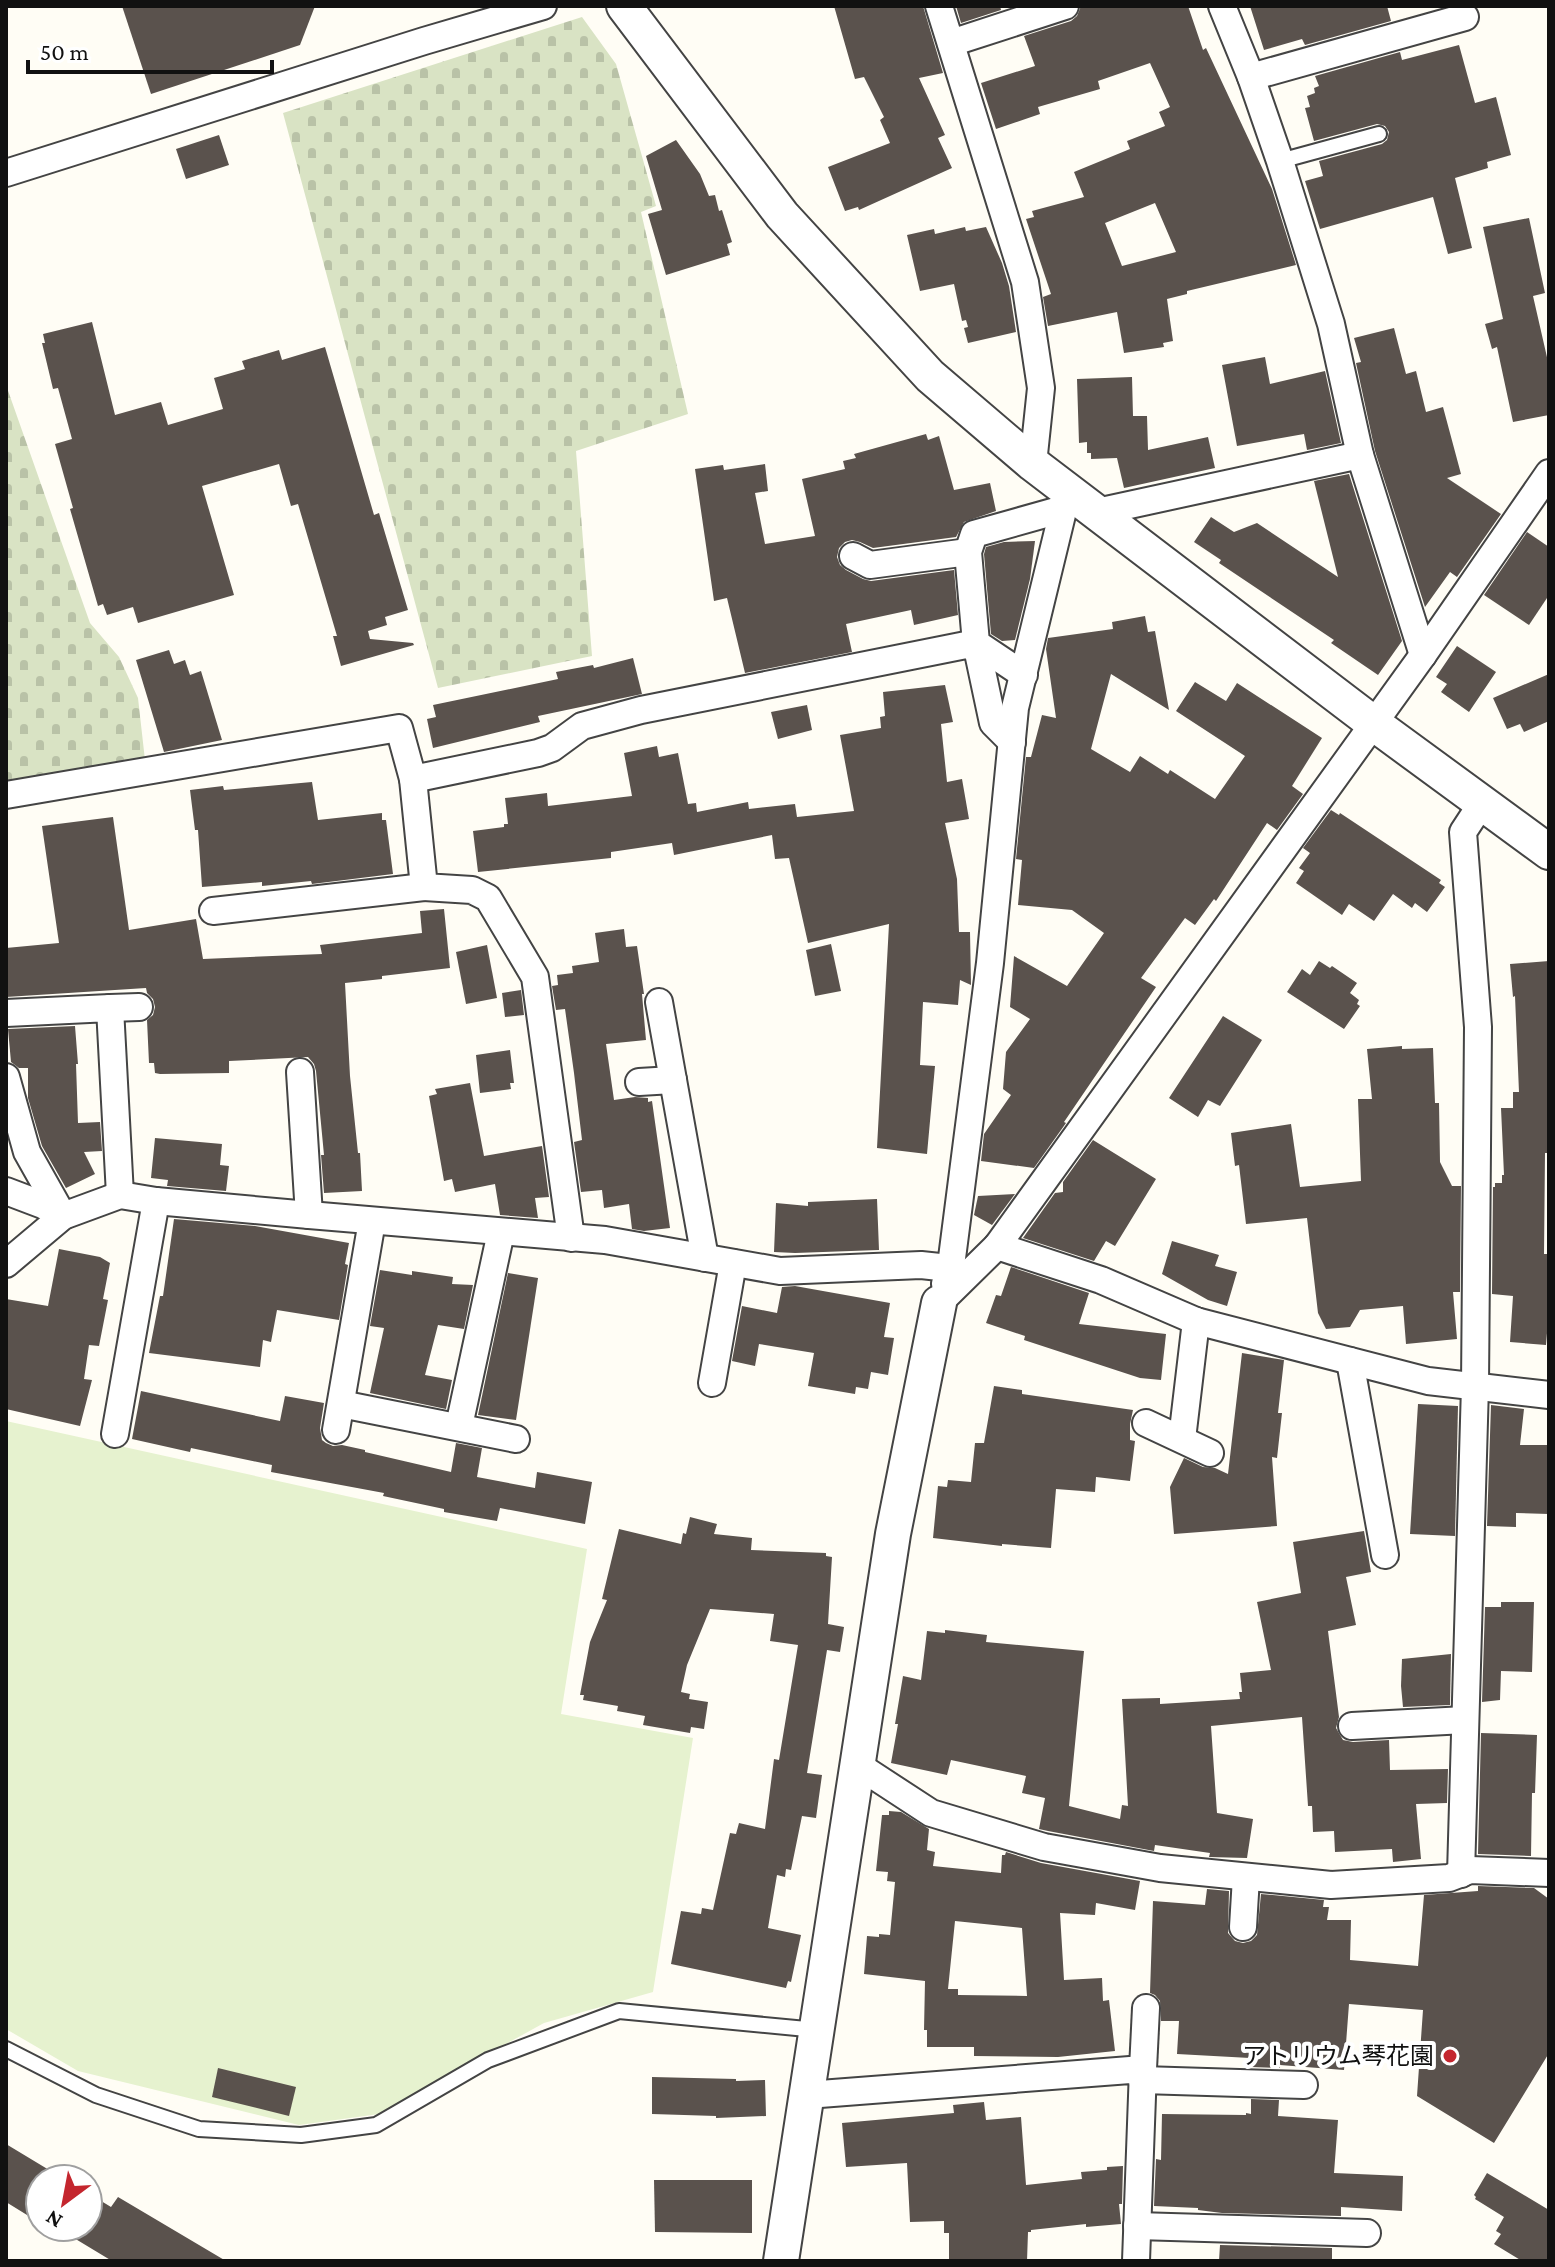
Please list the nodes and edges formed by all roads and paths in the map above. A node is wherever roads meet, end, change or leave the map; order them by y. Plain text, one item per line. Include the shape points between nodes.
1 (543, 6) edge
2 (624, 6) edge
3 (939, 6) edge
4 (1065, 6) edge
5 (1222, 6) edge
6 (1465, 17) dead end
7 (951, 43) junction
8 (1251, 77) junction
9 (1379, 134) dead end
10 (1280, 161) junction
11 (6, 173) edge
12 (1360, 455) junction
13 (1033, 464) junction
14 (1549, 473) edge
15 (1076, 503) junction
16 (968, 552) junction
17 (853, 556) dead end
18 (976, 643) junction
19 (1423, 655) junction
20 (1024, 675) junction
21 (1373, 723) junction
22 (1012, 742) junction
23 (413, 779) junction
24 (6, 795) edge
25 (1482, 803) junction
26 (1549, 852) edge
27 (424, 887) junction
28 (213, 911) dead end
29 (659, 1002) dead end
30 (139, 1007) dead end
31 (110, 1008) junction
32 (6, 1013) edge
33 (300, 1072) dead end
34 (6, 1077) edge
35 (673, 1080) junction
36 (639, 1082) dead end
37 (6, 1191) edge
38 (120, 1195) junction
39 (156, 1201) junction
40 (309, 1215) junction
41 (63, 1216) junction
42 (372, 1221) junction
43 (501, 1232) junction
44 (571, 1238) junction
45 (997, 1246) junction
46 (705, 1258) junction
47 (733, 1263) junction
48 (6, 1264) edge
49 (949, 1268) junction
50 (939, 1303) junction
51 (1196, 1321) junction
52 (1350, 1361) junction
53 (712, 1383) dead end
54 (1475, 1386) junction
55 (1549, 1395) edge
56 (341, 1404) junction
57 (1146, 1423) dead end
58 (459, 1426) junction
59 (336, 1430) dead end
60 (115, 1434) dead end
61 (516, 1439) dead end
62 (1182, 1439) junction
63 (1210, 1453) dead end
64 (1385, 1555) dead end
65 (1465, 1720) junction
66 (1352, 1726) dead end
67 (859, 1766) junction
68 (1549, 1873) edge
69 (1461, 1874) junction
70 (1246, 1877) junction
71 (1243, 1927) dead end
72 (1146, 2008) dead end
73 (817, 2030) junction
74 (6, 2049) edge
75 (1142, 2074) junction
76 (1304, 2085) dead end
77 (807, 2095) junction
78 (1137, 2226) junction
79 (1367, 2233) dead end
80 (781, 2261) edge
81 (1136, 2261) edge

1 - 11 street
2 - 13 street via 782,215 930,376
3 - 7 street
4 - 7 street
5 - 8 street
6 - 8 street
7 - 13 street via 1025,282 1041,388
8 - 10 street
9 - 10 lane
10 - 12 street via 1331,324
12 - 15 street
12 - 19 street
13 - 15 street
14 - 19 street
15 - 16 street via 974,534
15 - 20 street
15 - 21 street
16 - 17 street via 870,565
16 - 18 street
18 - 20 street
18 - 22 street via 993,723
18 - 23 street via 641,710 582,726 538,753
19 - 21 street
20 - 22 street
21 - 25 street
21 - 45 street
22 - 49 street via 990,963
23 - 24 street via 399,728
23 - 27 street
25 - 26 street
25 - 54 street via 1463,832 1478,1027
27 - 28 street
27 - 44 street via 472,890 488,898 535,977
29 - 35 street
30 - 31 street
31 - 32 street
31 - 38 street
33 - 40 street
34 - 41 street via 27,1152
35 - 36 street
35 - 46 street
37 - 41 street
38 - 39 street
38 - 41 street
39 - 40 street
39 - 60 street
40 - 42 street
41 - 48 street
42 - 43 street
42 - 56 street
43 - 44 street
43 - 58 street
44 - 46 street
45 - 50 street
45 - 51 street via 1101,1280
46 - 47 street
47 - 49 street via 780,1271
47 - 53 street
49 - 50 street
50 - 67 street via 893,1534
51 - 52 street
51 - 62 street
52 - 54 street via 1428,1381
52 - 64 street
54 - 55 street
54 - 65 street
56 - 58 street
56 - 59 street
57 - 62 street
58 - 61 street
62 - 63 street
65 - 66 street
65 - 69 street
67 - 70 street via 931,1813 1044,1847
67 - 73 street
68 - 69 street
69 - 70 street via 1331,1885
70 - 71 street
72 - 75 street
73 - 74 lane via 619,2011 488,2060 376,2125 301,2135 199,2129 96,2095
73 - 77 street
75 - 76 street
75 - 77 street
75 - 78 street
77 - 80 street
78 - 79 street
78 - 81 street

